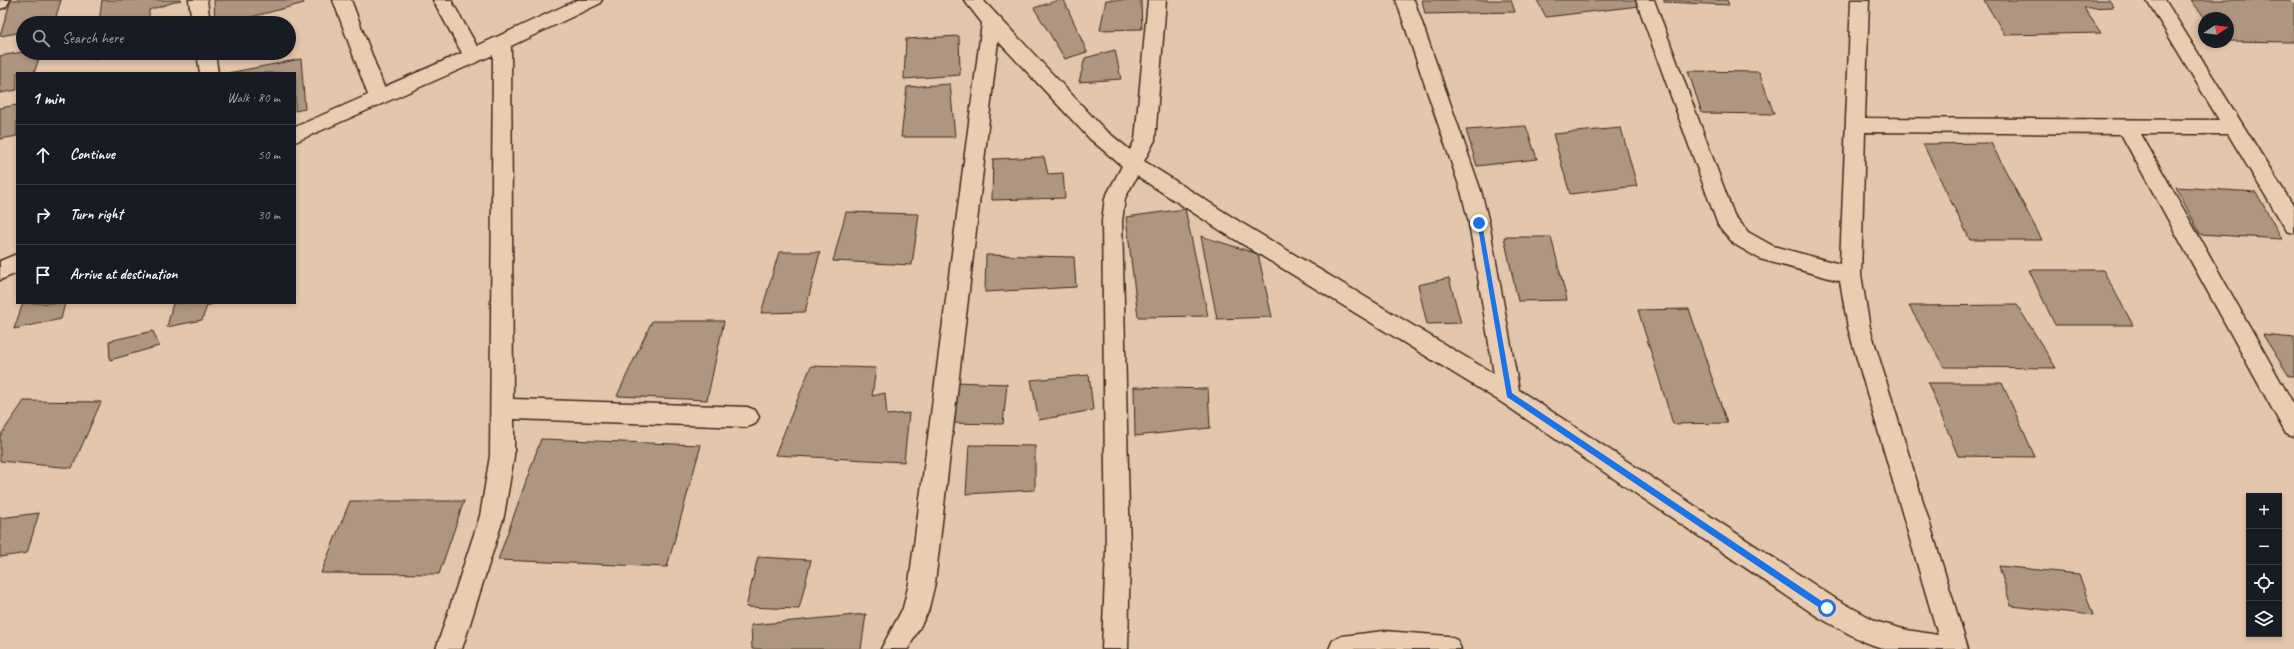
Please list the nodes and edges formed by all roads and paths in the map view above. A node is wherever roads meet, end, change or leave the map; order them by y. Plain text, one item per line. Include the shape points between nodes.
1 (1, 0) edge
2 (198, 0) edge
3 (342, 0) edge
4 (442, 0) edge
5 (593, 0) edge
6 (974, 0) edge
7 (1157, 0) edge
8 (1404, 0) edge
9 (1645, 0) edge
10 (1860, 0) edge
11 (2156, 0) edge
12 (0, 3) edge
13 (200, 16) edge
14 (991, 22) junction
15 (502, 43) junction
16 (473, 55) junction
17 (207, 60) edge
18 (209, 72) edge
19 (378, 97) junction
20 (1856, 125) junction
21 (2127, 127) junction
22 (2234, 127) junction
23 (296, 135) edge
24 (1132, 163) junction
25 (2294, 225) edge
26 (16, 263) edge
27 (0, 271) edge
28 (1850, 275) junction
29 (1509, 395) junction
30 (502, 409) junction
31 (747, 417) dead end
32 (2294, 427) edge
33 (449, 649) edge
34 (894, 649) edge
35 (1115, 649) edge
36 (1342, 649) edge
37 (1448, 649) edge
38 (1953, 649) edge

1 - 12 street
2 - 13 street
3 - 19 street
4 - 16 street
5 - 15 street
6 - 14 street
7 - 24 street via 1148,123 1145,140
8 - 29 street via 1471,191 1479,223
9 - 28 street via 1725,218 1741,238 1767,253
10 - 20 street
11 - 22 street
14 - 24 street via 1097,134
14 - 34 street via 922,583 915,612
15 - 16 street
15 - 30 street
16 - 19 street
17 - 18 street
19 - 23 street
20 - 21 street
20 - 28 street
21 - 22 street
21 - 32 street
22 - 25 street
24 - 29 street via 1233,228
24 - 35 street via 1114,198 1112,221 1118,551
26 - 27 street
28 - 38 street via 1859,328
29 - 38 street via 1827,608 1873,633 1907,643
30 - 31 street
30 - 33 street via 502,456 492,516
36 - 37 street via 1384,644

